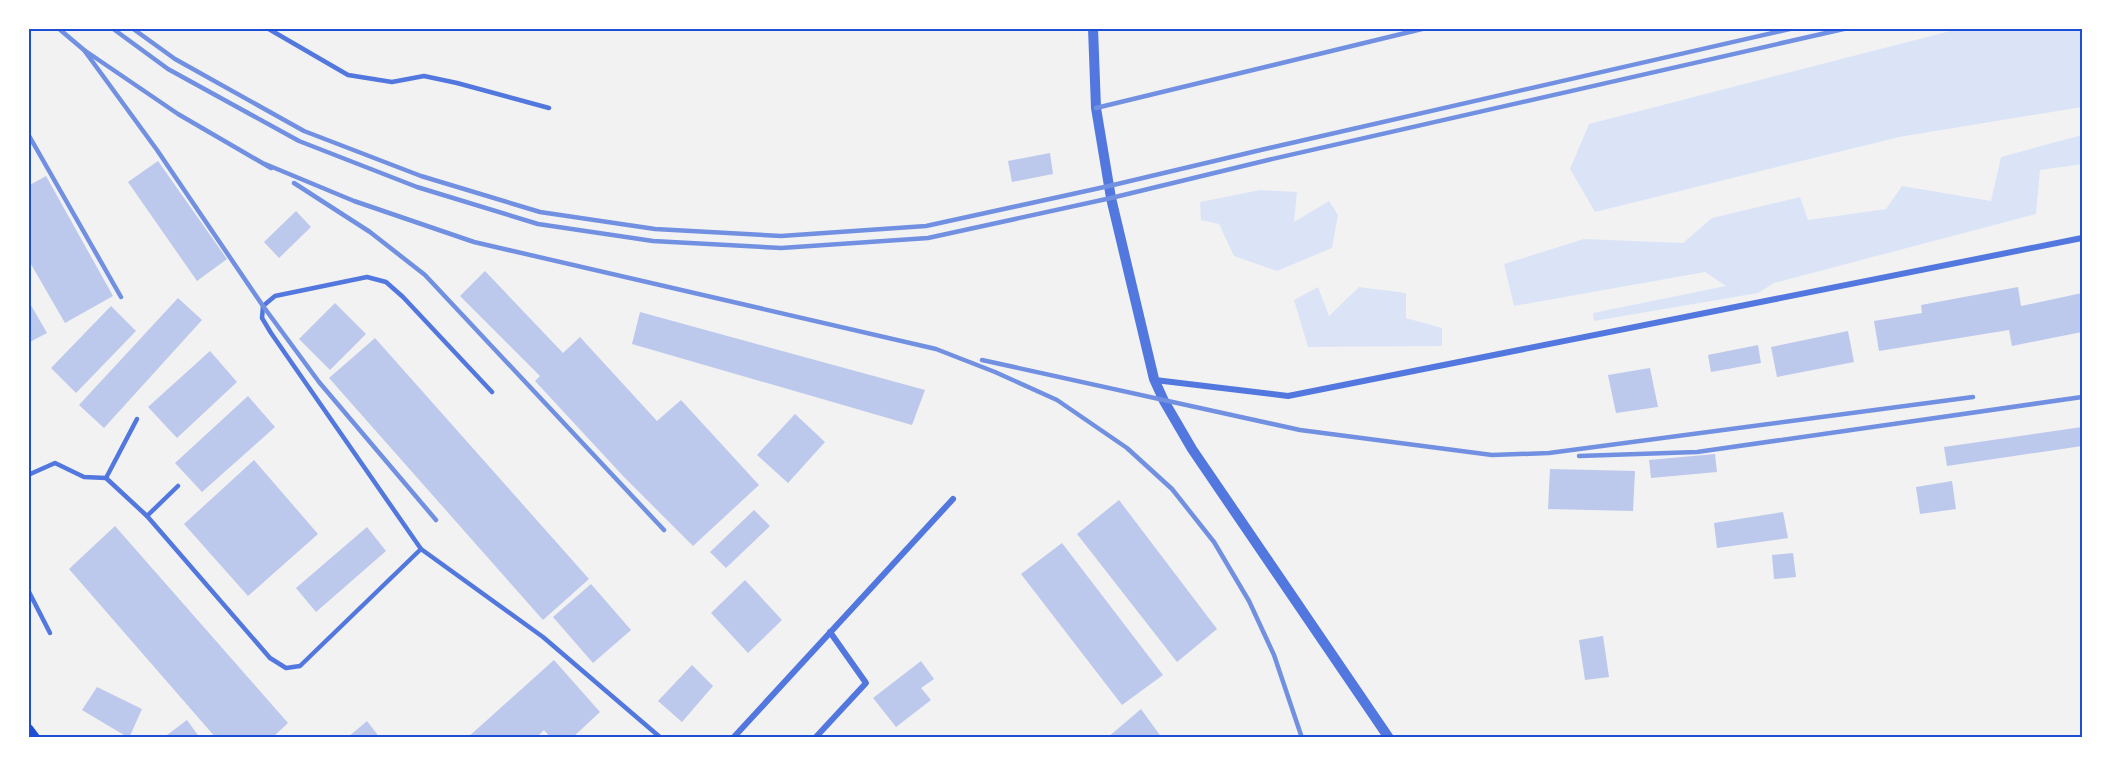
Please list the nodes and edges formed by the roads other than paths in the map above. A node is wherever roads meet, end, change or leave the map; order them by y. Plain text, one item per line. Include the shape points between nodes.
1 (267, 28) edge
2 (1093, 28) edge
3 (549, 108) dead end
4 (2082, 238) edge
5 (1154, 380) junction
6 (492, 392) dead end
7 (137, 419) dead end
8 (28, 475) edge
9 (106, 478) junction
10 (178, 486) dead end
11 (953, 499) dead end
12 (147, 516) junction
13 (421, 549) junction
14 (28, 590) edge
15 (830, 632) junction
16 (50, 633) dead end
17 (28, 730) edge
18 (34, 738) edge
19 (661, 738) edge
20 (733, 738) edge
21 (816, 738) edge
22 (1389, 738) edge

1 - 3 lane via 348,75 392,82 424,76
2 - 5 street via 1095,108
4 - 5 street via 1288,396
5 - 22 street via 1192,449
6 - 13 lane via 386,282 367,277 275,297 263,306 262,318 271,333
7 - 9 lane
8 - 9 lane via 55,463 84,477
9 - 12 lane
10 - 12 lane
11 - 15 street
12 - 13 lane via 270,658 286,669 300,666
13 - 19 lane via 543,637
14 - 16 lane
15 - 20 street
15 - 21 street via 866,683
17 - 18 main road

